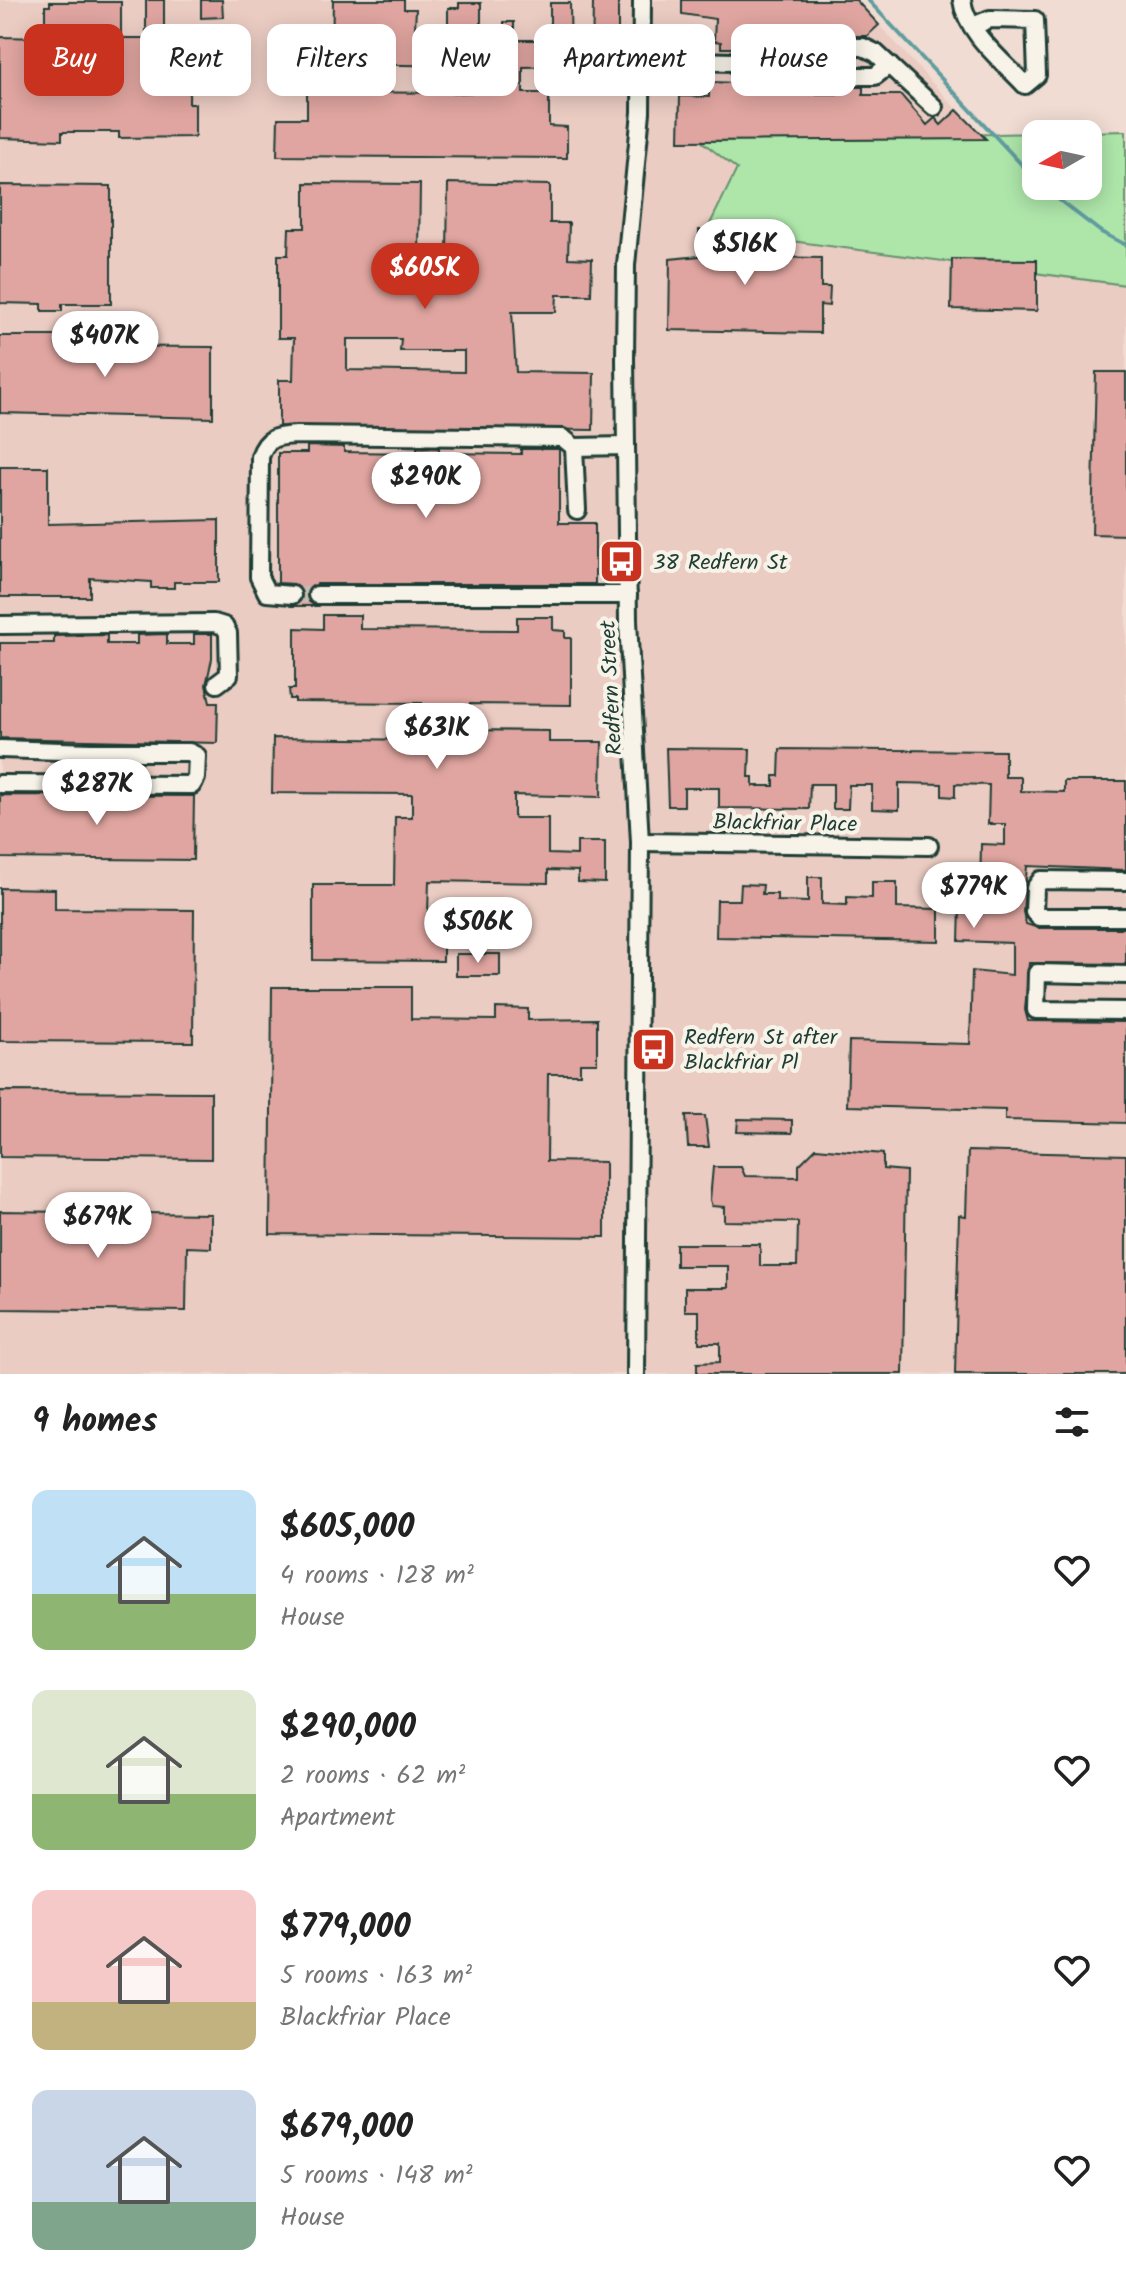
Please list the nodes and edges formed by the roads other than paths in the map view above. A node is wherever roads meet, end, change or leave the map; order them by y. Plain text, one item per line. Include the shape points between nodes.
1 (642, 0) edge
2 (962, 0) edge
3 (642, 24) edge
4 (973, 26) junction
5 (856, 47) edge
6 (889, 65) junction
7 (856, 76) edge
8 (640, 96) edge
9 (934, 107) dead end
10 (626, 446) junction
11 (574, 447) junction
12 (577, 510) dead end
13 (292, 595) tunnel mouth
14 (317, 595) tunnel mouth
15 (628, 595) junction
16 (0, 625) edge
17 (217, 684) dead end
18 (0, 749) edge
19 (91, 752) junction
20 (0, 784) edge
21 (90, 784) junction
22 (640, 842) junction
23 (929, 846) dead end
24 (1126, 881) edge
25 (1126, 917) edge
26 (1126, 975) edge
27 (1126, 1011) edge
28 (636, 1374) edge

1 - 3 street, Redfern Street
2 - 4 street
4 - 4 street via 1025,85 1037,75 1035,20 990,19
5 - 6 street via 876,53
6 - 7 street via 875,76
6 - 9 street
8 - 10 street, Redfern Street via 626,265
10 - 11 street
10 - 15 street, Redfern Street
11 - 12 street
11 - 13 street via 563,438 271,439 260,457 259,577 267,593
14 - 15 street
15 - 22 street, Redfern Street
16 - 17 street via 214,623 228,633 229,675
18 - 19 street
19 - 21 street
19 - 21 street via 189,752 198,762 192,785
20 - 21 street
22 - 23 street, Blackfriar Place
22 - 28 street, Redfern Street
24 - 25 street via 1041,880 1035,888 1034,912 1039,917
26 - 27 street via 1037,973 1036,1010

